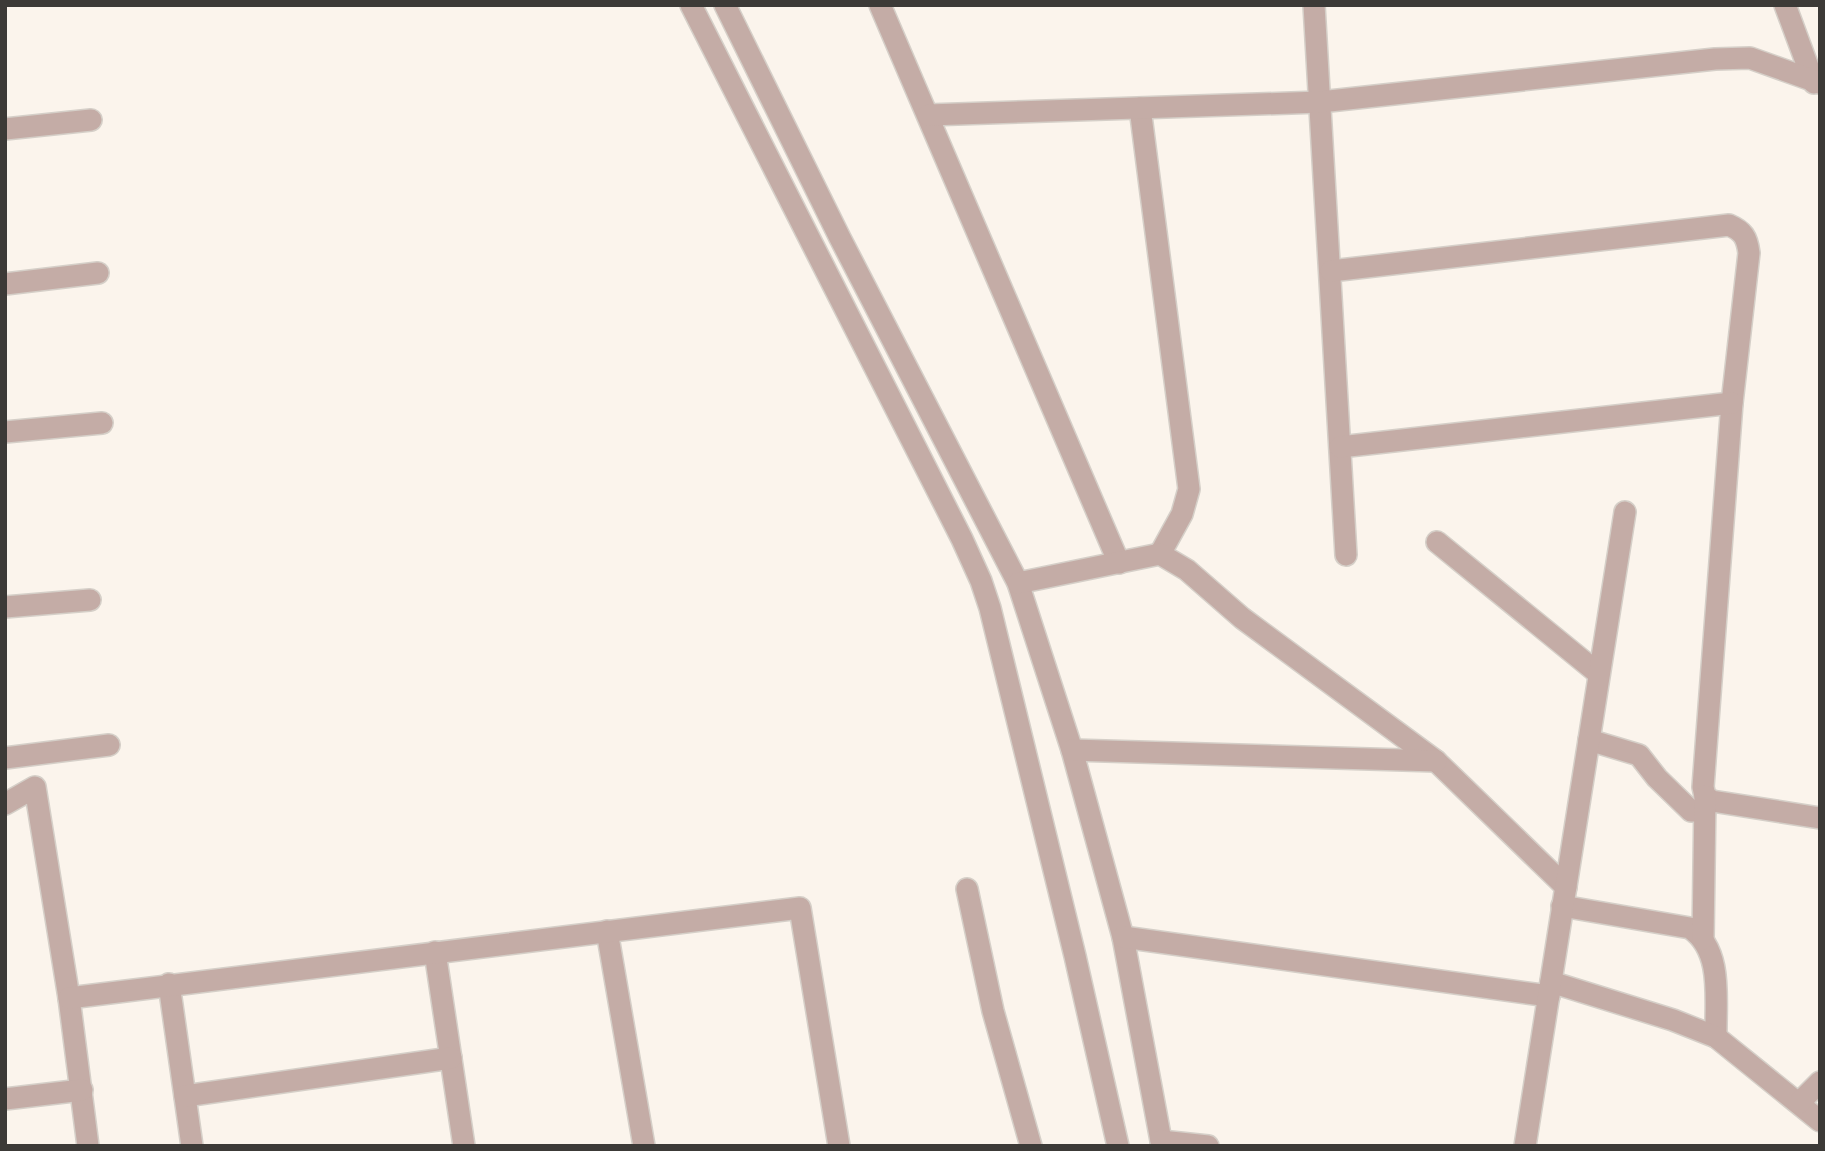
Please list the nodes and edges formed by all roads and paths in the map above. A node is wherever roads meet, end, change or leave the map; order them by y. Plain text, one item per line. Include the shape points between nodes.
1 (691, 5) edge
2 (725, 5) edge
3 (880, 5) edge
4 (1314, 5) edge
5 (1785, 5) edge
6 (1817, 83) edge
7 (1320, 102) junction
8 (1140, 108) junction
9 (928, 115) junction
10 (91, 120) dead end
11 (5, 129) edge
12 (1331, 271) junction
13 (98, 273) dead end
14 (5, 284) edge
15 (1732, 403) junction
16 (102, 423) dead end
17 (5, 432) edge
18 (1340, 447) junction
19 (1625, 512) dead end
20 (1437, 542) dead end
21 (1160, 554) junction
22 (1346, 555) dead end
23 (1119, 563) junction
24 (1018, 583) junction
25 (90, 600) dead end
26 (5, 607) edge
27 (1600, 674) junction
28 (1589, 740) junction
29 (109, 745) dead end
30 (1072, 750) junction
31 (32, 755) junction
32 (5, 758) edge
33 (1436, 761) junction
34 (35, 787) junction
35 (5, 804) edge
36 (1705, 804) junction
37 (1820, 818) edge
38 (967, 889) dead end
39 (1564, 897) junction
40 (607, 931) junction
41 (1122, 937) junction
42 (1703, 939) junction
43 (435, 953) junction
44 (169, 984) junction
45 (1550, 989) junction
46 (69, 998) junction
47 (1716, 1037) junction
48 (451, 1058) junction
49 (1820, 1082) edge
50 (82, 1090) junction
51 (185, 1096) junction
52 (5, 1099) edge
53 (1798, 1103) junction
54 (1820, 1121) edge
55 (1162, 1143) edge
56 (88, 1146) edge
57 (192, 1146) edge
58 (464, 1146) edge
59 (644, 1146) edge
60 (839, 1146) edge
61 (1031, 1146) edge
62 (1118, 1146) edge
63 (1208, 1146) edge
64 (1525, 1146) edge

1 - 62 street via 981,581
2 - 24 street
3 - 9 street
4 - 7 street
5 - 6 street
6 - 7 street via 1778,66 1738,58
7 - 8 street
7 - 12 street
8 - 9 street
8 - 21 street via 1189,489 1182,514
9 - 23 street
10 - 11 street
12 - 15 street via 1729,225 1747,239 1749,253
12 - 18 street
13 - 14 street
15 - 18 street
15 - 36 street
16 - 17 street
18 - 22 street
19 - 27 street
20 - 27 street
21 - 23 street
21 - 33 street
23 - 24 street
24 - 30 street
25 - 26 street
27 - 28 street
28 - 36 street via 1639,755 1691,811
28 - 39 street
29 - 31 street
30 - 33 street
30 - 41 street
31 - 32 street
31 - 34 street
33 - 39 street
34 - 35 street
34 - 46 street
36 - 37 street via 1712,801
36 - 42 street
38 - 61 street via 993,1011
39 - 42 street via 1690,928
39 - 45 street
40 - 43 street
40 - 59 street
40 - 60 street via 800,908
41 - 45 street
41 - 55 street
42 - 47 street via 1715,973
43 - 44 street
43 - 48 street
44 - 46 street
44 - 51 street
45 - 47 street via 1673,1020
45 - 64 street
46 - 50 street
47 - 53 street
48 - 51 street
48 - 58 street
49 - 53 street
50 - 52 street
50 - 56 street
51 - 57 street
53 - 54 street
55 - 63 street

